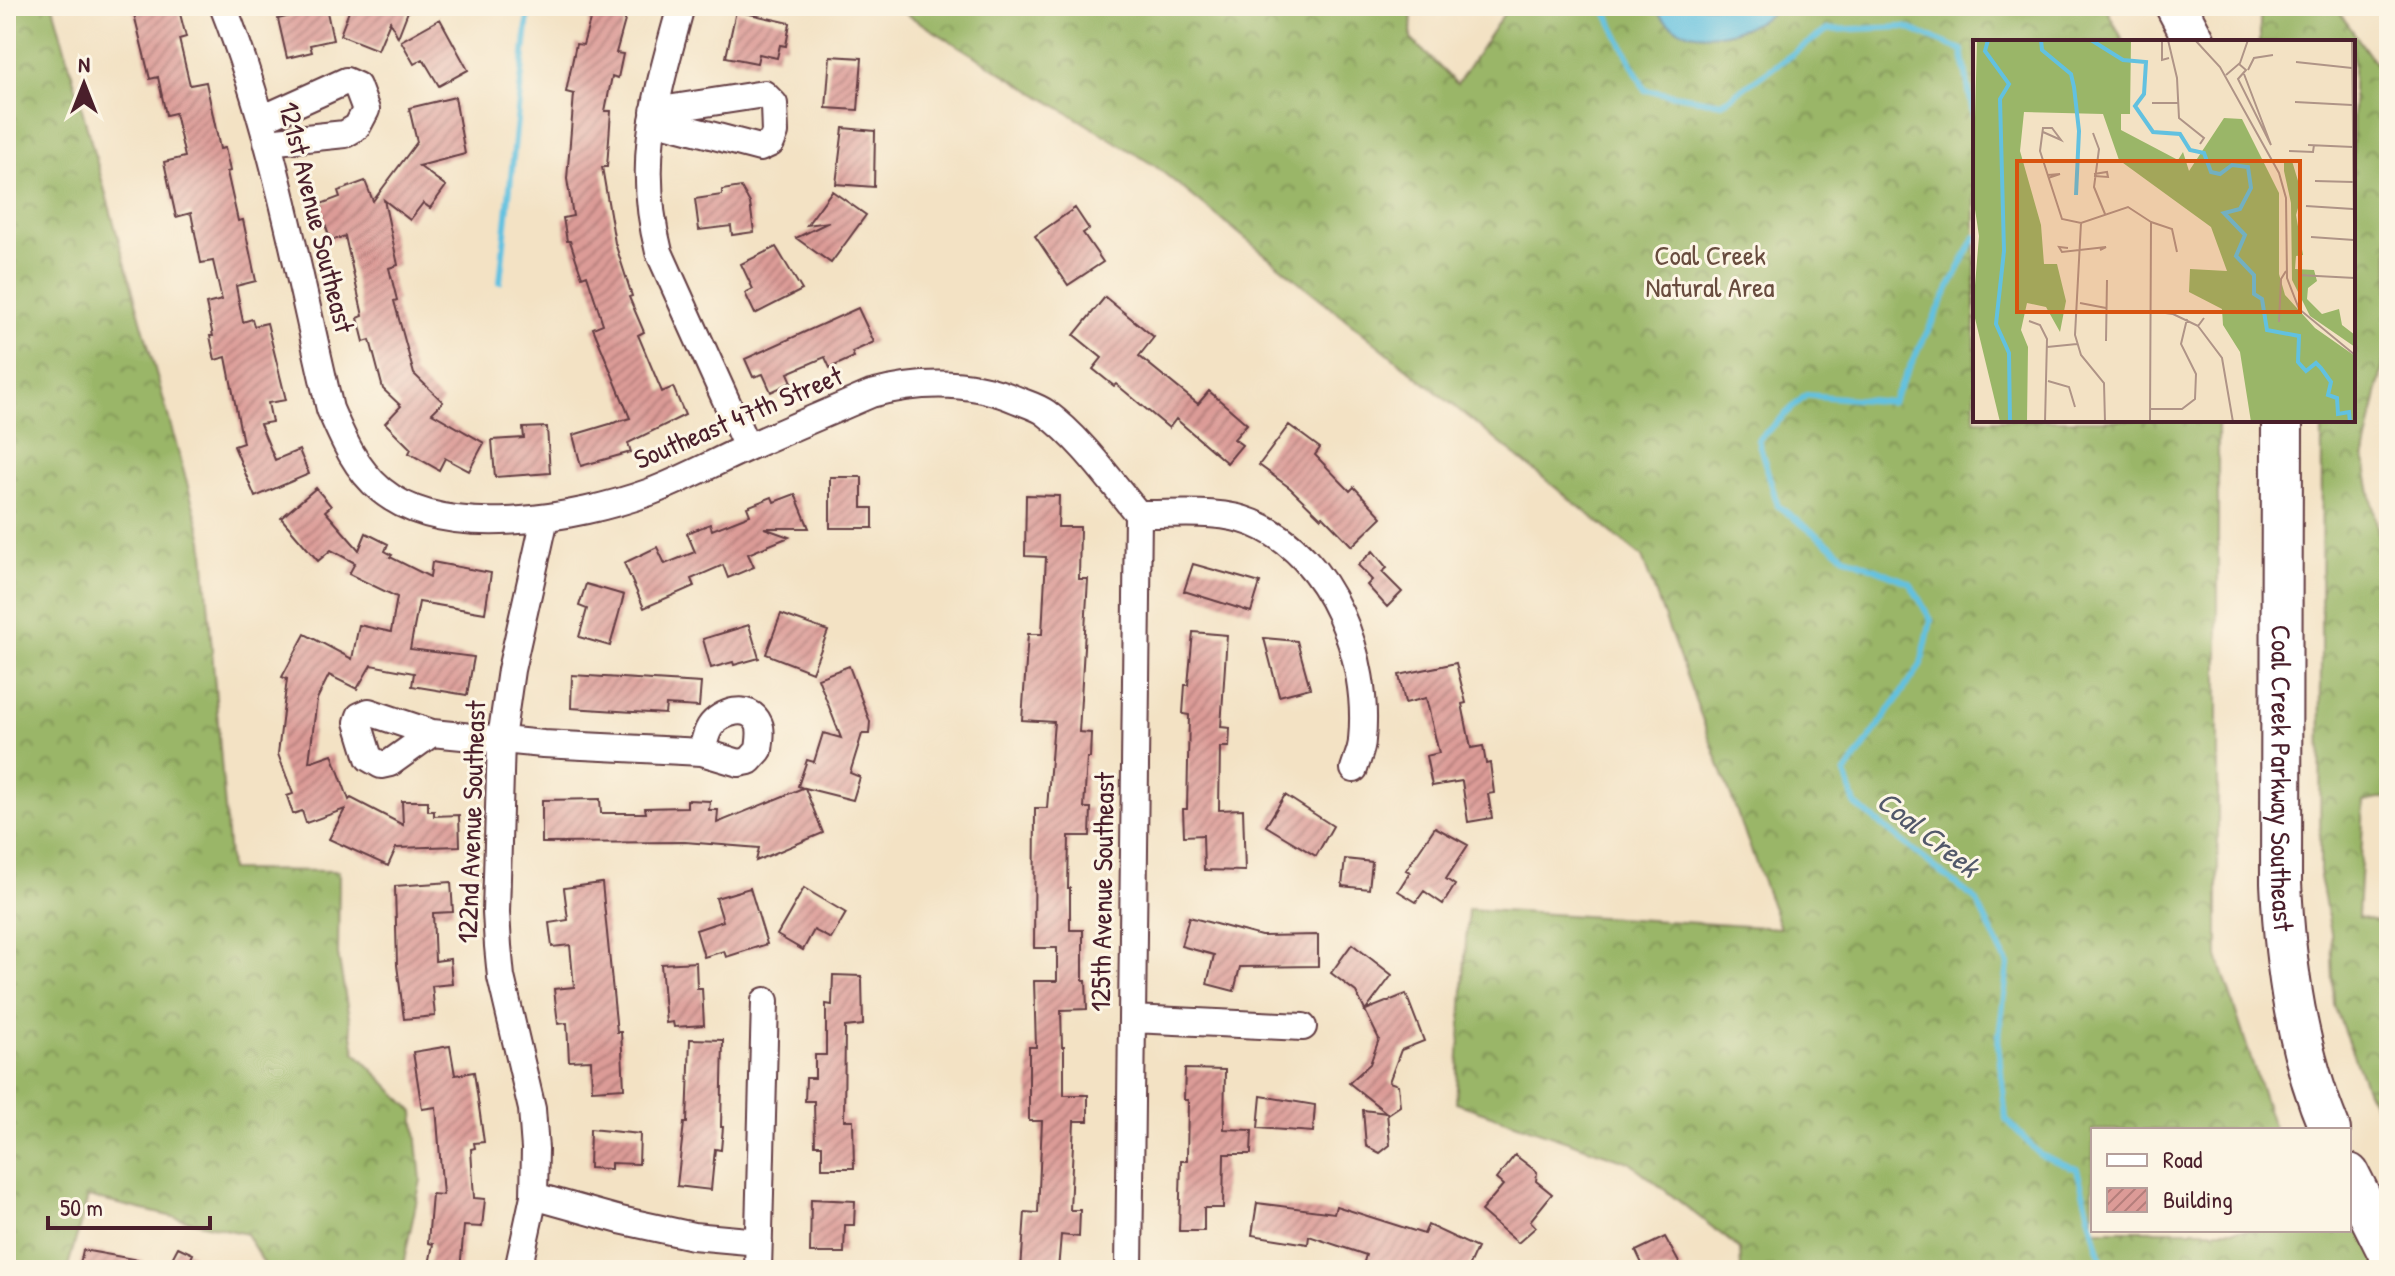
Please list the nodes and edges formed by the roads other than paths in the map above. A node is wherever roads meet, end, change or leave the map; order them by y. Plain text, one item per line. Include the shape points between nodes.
1 (223, 6) edge
2 (681, 6) edge
3 (2176, 6) edge
4 (2194, 40) edge
5 (2282, 422) edge
6 (344, 443) joint
7 (747, 447) junction
8 (1138, 514) junction
9 (545, 518) junction
10 (432, 733) dead end
11 (501, 739) junction
12 (702, 752) dead end
13 (1354, 769) dead end
14 (765, 1001) dead end
15 (1133, 1019) junction
16 (1303, 1027) dead end
17 (2329, 1128) edge
18 (2351, 1178) edge
19 (534, 1196) junction
20 (759, 1242) junction
21 (2389, 1254) edge
22 (518, 1270) edge
23 (758, 1270) edge
24 (1135, 1270) edge

1 - 6 street, 121st Avenue Southeast via 246,63 330,409
2 - 7 street via 653,115 647,182 651,221 659,252
3 - 4 main road
5 - 17 main road, Coal Creek Parkway Southeast via 2283,932 2306,1061
6 - 9 street, Southeast 47th Street via 363,472 402,504 474,520
7 - 8 street, Southeast 47th Street via 906,385 979,388 1043,411 1073,436
7 - 9 street, Southeast 47th Street via 651,491
8 - 13 street via 1251,522 1298,551 1318,574 1336,601 1359,678 1362,742
8 - 15 street, 125th Avenue Southeast
9 - 11 street, 122nd Avenue Southeast
10 - 11 street
11 - 12 street
11 - 19 street, 122nd Avenue Southeast via 498,946 532,1109
14 - 20 street
15 - 16 street
15 - 24 street, 125th Avenue Southeast
18 - 21 main road
19 - 20 street via 693,1236
19 - 22 street, 122nd Avenue Southeast
20 - 23 street

